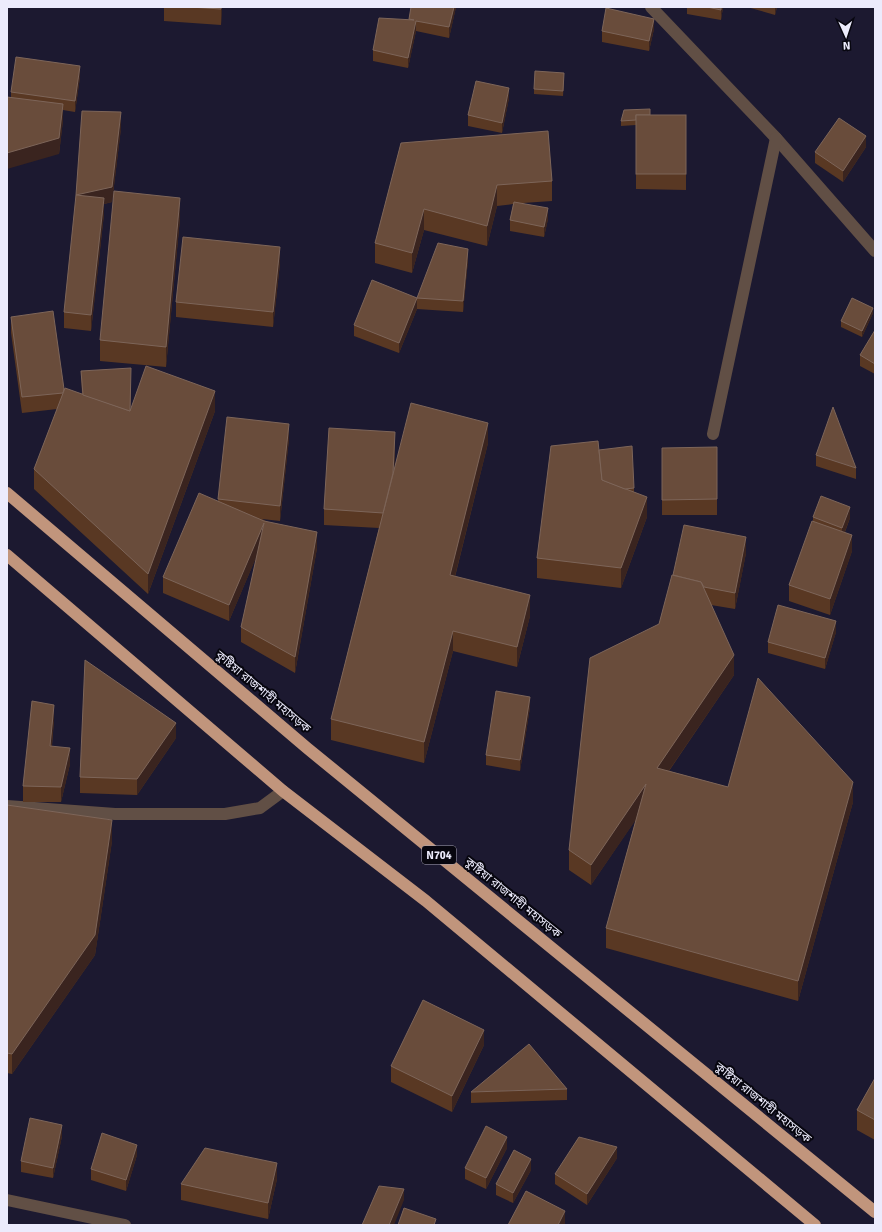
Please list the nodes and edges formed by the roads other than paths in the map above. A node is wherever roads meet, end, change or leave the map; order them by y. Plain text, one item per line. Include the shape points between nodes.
1 (651, 7) edge
2 (776, 138) junction
3 (875, 251) edge
4 (713, 434) dead end
5 (7, 493) edge
6 (7, 555) edge
7 (283, 791) junction
8 (7, 806) edge
9 (7, 1200) edge
10 (875, 1212) edge
11 (125, 1225) edge
12 (815, 1225) edge

1 - 2 street
2 - 3 street
2 - 4 street
5 - 10 highway, কুষ্টিয়া রাজশাহী মহাসড়ক / N704 via 307,748
6 - 7 highway
7 - 8 street via 260,808 224,814 116,814
7 - 12 highway via 426,901
9 - 11 street

